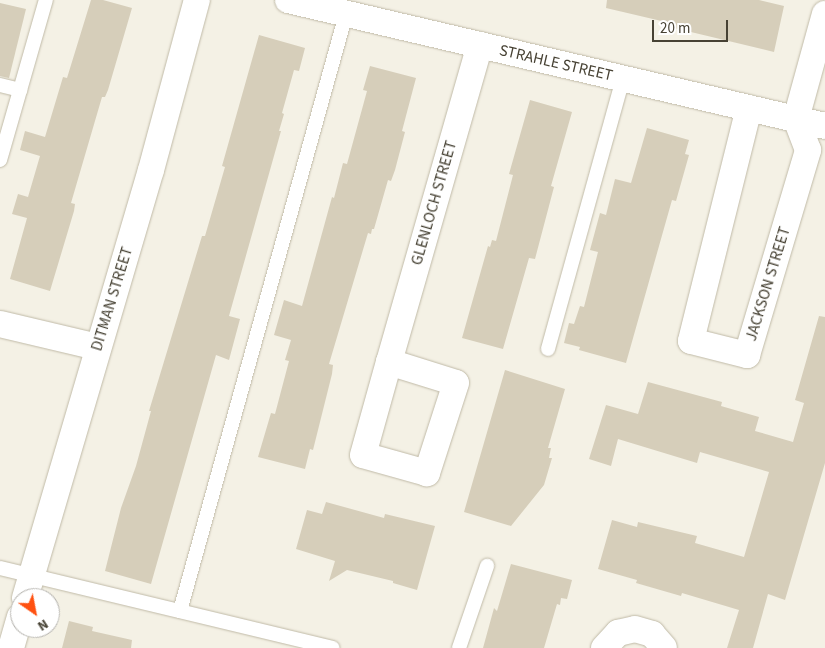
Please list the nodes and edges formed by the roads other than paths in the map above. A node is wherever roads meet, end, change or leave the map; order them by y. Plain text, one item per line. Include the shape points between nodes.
1 (46, 0) edge
2 (198, 0) edge
3 (288, 0) edge
4 (346, 14) junction
5 (825, 14) edge
6 (480, 45) junction
7 (624, 78) junction
8 (0, 85) edge
9 (20, 90) junction
10 (749, 108) junction
11 (796, 119) junction
12 (825, 126) edge
13 (0, 160) edge
14 (0, 324) edge
15 (97, 347) junction
16 (548, 349) dead end
17 (389, 362) dead end
18 (486, 566) dead end
19 (0, 568) edge
20 (29, 587) edge
21 (180, 611) junction
22 (333, 648) edge
23 (459, 648) edge
24 (604, 648) edge
25 (664, 648) edge

1 - 9 lane
2 - 15 street, DITMAN STREET
3 - 4 street, STRAHLE STREET
4 - 6 street, STRAHLE STREET
4 - 21 lane
5 - 11 street
6 - 7 street, STRAHLE STREET
6 - 17 street, GLENLOCH STREET
7 - 10 street, STRAHLE STREET
7 - 16 lane
8 - 9 lane
9 - 13 lane
10 - 11 street, STRAHLE STREET
10 - 11 street, JACKSON STREET via 691,341 747,355 808,150
11 - 12 street, STRAHLE STREET
14 - 15 street
15 - 20 street, DITMAN STREET
18 - 23 lane
19 - 20 lane
20 - 21 lane
21 - 22 lane
24 - 25 street via 618,634 635,628 652,634

